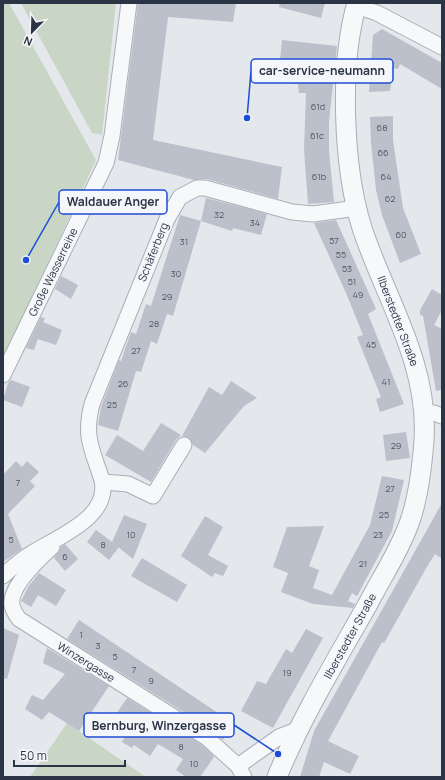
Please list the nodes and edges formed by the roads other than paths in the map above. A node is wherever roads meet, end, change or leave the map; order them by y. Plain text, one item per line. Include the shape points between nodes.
1 (129, 3) edge
2 (356, 5) edge
3 (442, 47) edge
4 (357, 208) junction
5 (3, 375) edge
6 (423, 412) junction
7 (442, 416) edge
8 (184, 445) dead end
9 (103, 482) junction
10 (64, 535) junction
11 (3, 576) edge
12 (299, 729) junction
13 (241, 772) edge
14 (277, 777) edge

1 - 5 street, Große Wasserreihe via 112,136 106,163
2 - 3 street via 377,13
2 - 4 street, Ilberstedter Straße via 348,66 347,122
4 - 6 street, Ilberstedter Straße via 419,377
4 - 9 street, Schäferberg via 313,214 292,212 205,188 189,191 180,197 167,219 92,404 87,433
6 - 7 street
6 - 12 street, Ilberstedter Straße via 424,438 418,494 410,521 400,546
8 - 9 street via 153,496 128,484
9 - 10 street, Schäferberg via 103,496 98,507
10 - 11 street, Schäferberg via 30,554
10 - 13 street, Winzergasse via 40,558 17,587 12,601 15,613 25,623 206,738
12 - 13 street, Winzergasse via 279,738
12 - 14 street, Ilberstedter Straße

